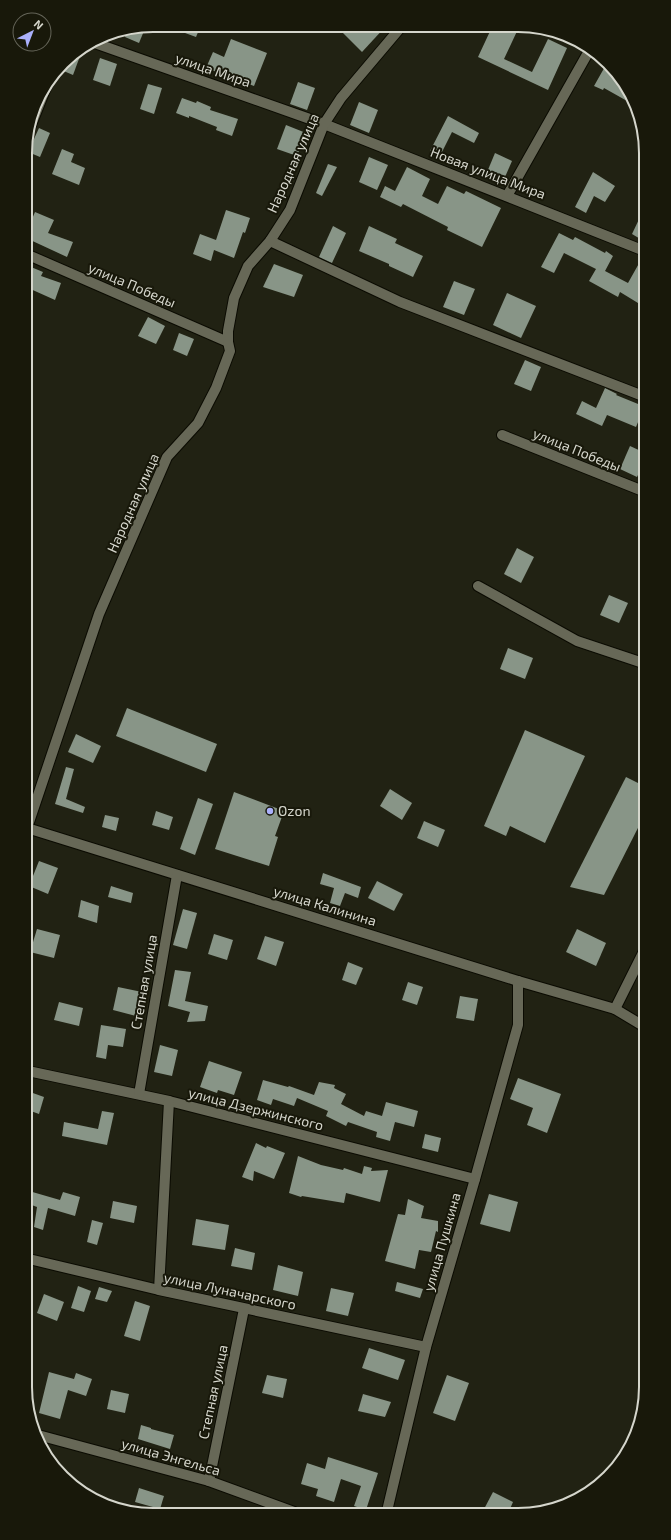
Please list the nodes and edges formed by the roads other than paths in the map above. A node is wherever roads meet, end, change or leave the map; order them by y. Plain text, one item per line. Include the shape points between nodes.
1 (396, 32) edge
2 (100, 45) edge
3 (587, 54) edge
4 (324, 124) junction
5 (507, 196) junction
6 (270, 241) junction
7 (639, 249) edge
8 (32, 257) edge
9 (228, 342) junction
10 (639, 394) edge
11 (502, 435) dead end
12 (639, 489) edge
13 (478, 586) dead end
14 (639, 662) edge
15 (32, 816) edge
16 (32, 829) edge
17 (177, 875) junction
18 (639, 961) edge
19 (518, 981) junction
20 (615, 1009) junction
21 (639, 1023) edge
22 (32, 1072) edge
23 (139, 1094) junction
24 (169, 1101) junction
25 (475, 1179) junction
26 (32, 1259) edge
27 (159, 1290) junction
28 (244, 1309) junction
29 (426, 1347) junction
30 (43, 1436) edge
31 (209, 1481) junction
32 (283, 1508) edge
33 (388, 1508) edge

1 - 4 street, Народная улица via 341,98
2 - 4 street, улица Мира
3 - 5 street
4 - 5 street, Новая улица Мира
4 - 6 street, Народная улица via 290,210
5 - 7 street, Новая улица Мира
6 - 9 street, Народная улица via 248,266 234,298
6 - 10 street via 400,302
8 - 9 street, улица Победы
9 - 15 street, Народная улица via 230,351 216,388 198,423 167,457 99,614
11 - 12 street, улица Победы
13 - 14 street via 577,641
16 - 17 street, улица Калинина
17 - 19 street, улица Калинина
17 - 23 street, Степная улица
18 - 20 street
19 - 20 street, улица Калинина
19 - 25 street, улица Пушкина via 518,1025
20 - 21 street, улица Калинина
22 - 23 street, улица Дзержинского
23 - 24 street, улица Дзержинского
24 - 25 street, улица Дзержинского
24 - 27 street
25 - 29 street, улица Пушкина
26 - 27 street, улица Луначарского
27 - 28 street, улица Луначарского
28 - 29 street, улица Луначарского
28 - 31 street, Степная улица
29 - 33 street, улица Пушкина
30 - 31 street, улица Энгельса
31 - 32 street, улица Энгельса

